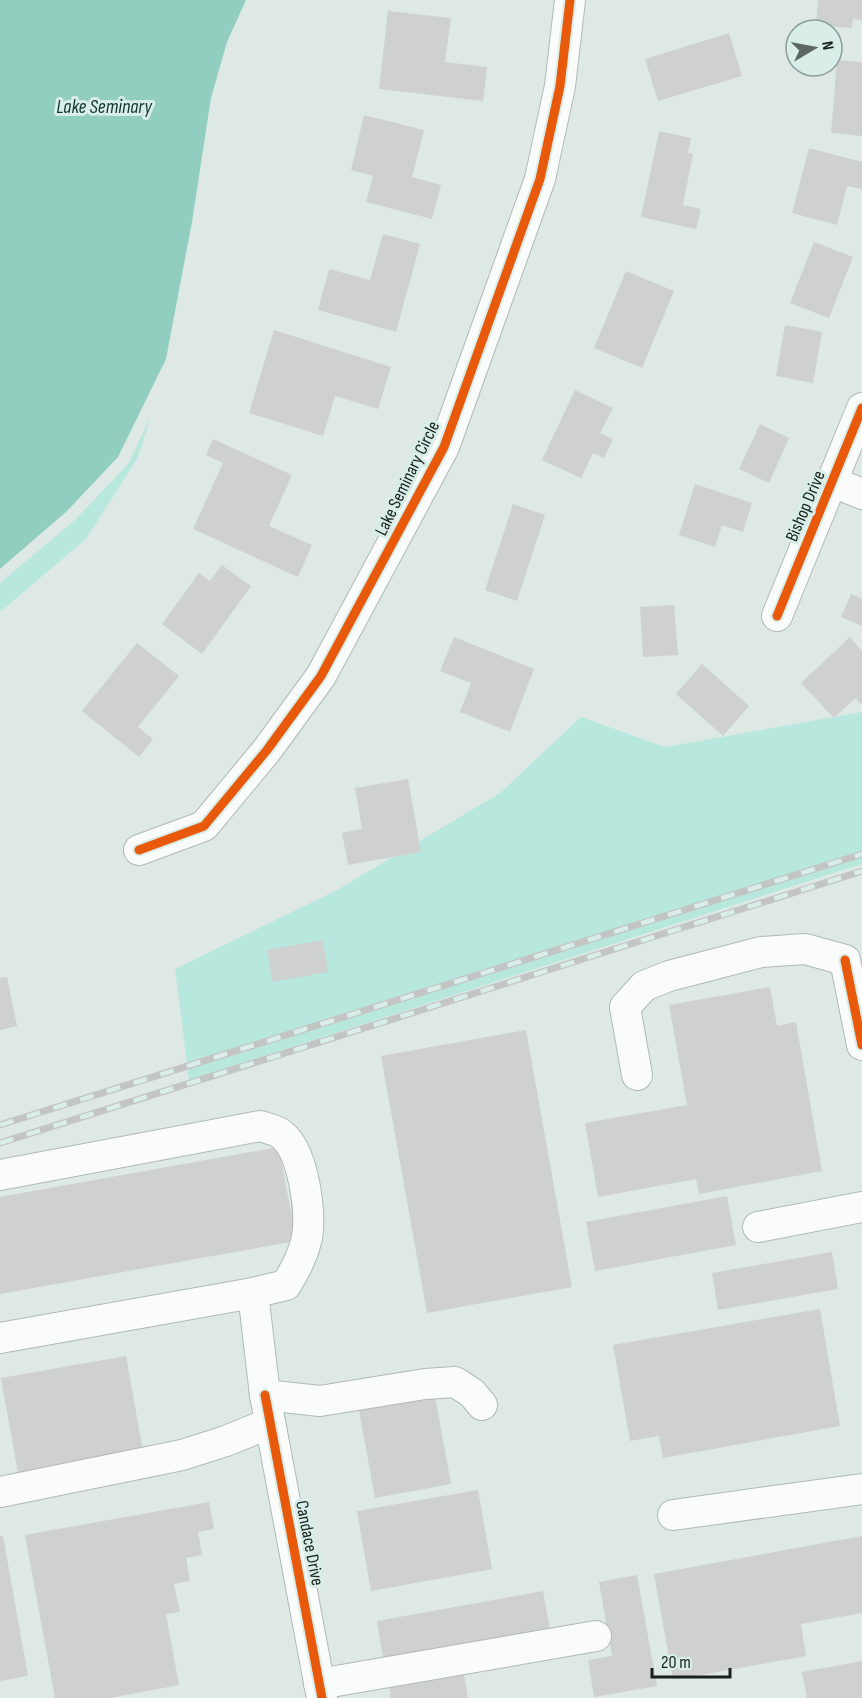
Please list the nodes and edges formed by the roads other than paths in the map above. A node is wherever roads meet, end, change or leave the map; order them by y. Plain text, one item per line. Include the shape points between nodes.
1 (570, 0) edge
2 (862, 408) edge
3 (833, 482) junction
4 (862, 494) edge
5 (777, 616) dead end
6 (139, 850) dead end
7 (862, 1045) edge
8 (637, 1075) dead end
9 (0, 1175) edge
10 (862, 1207) edge
11 (758, 1227) dead end
12 (253, 1293) junction
13 (0, 1338) edge
14 (482, 1405) dead end
15 (268, 1409) junction
16 (862, 1489) edge
17 (0, 1492) edge
18 (673, 1515) dead end
19 (596, 1636) dead end
20 (320, 1691) edge

1 - 6 street, Lake Seminary Circle via 560,86 540,179 444,447 321,676 267,750 204,826
2 - 3 street, Bishop Drive
3 - 4 street
3 - 5 street, Bishop Drive
7 - 8 street via 845,960 805,949 761,952 644,986 625,1007
9 - 12 street via 260,1125 281,1134 299,1159 306,1191 307,1237 286,1285
10 - 11 street
12 - 13 street
12 - 15 street, Candace Drive
14 - 15 street via 455,1382
15 - 17 street via 226,1441 182,1455
15 - 20 street, Candace Drive
16 - 18 street
19 - 20 street

